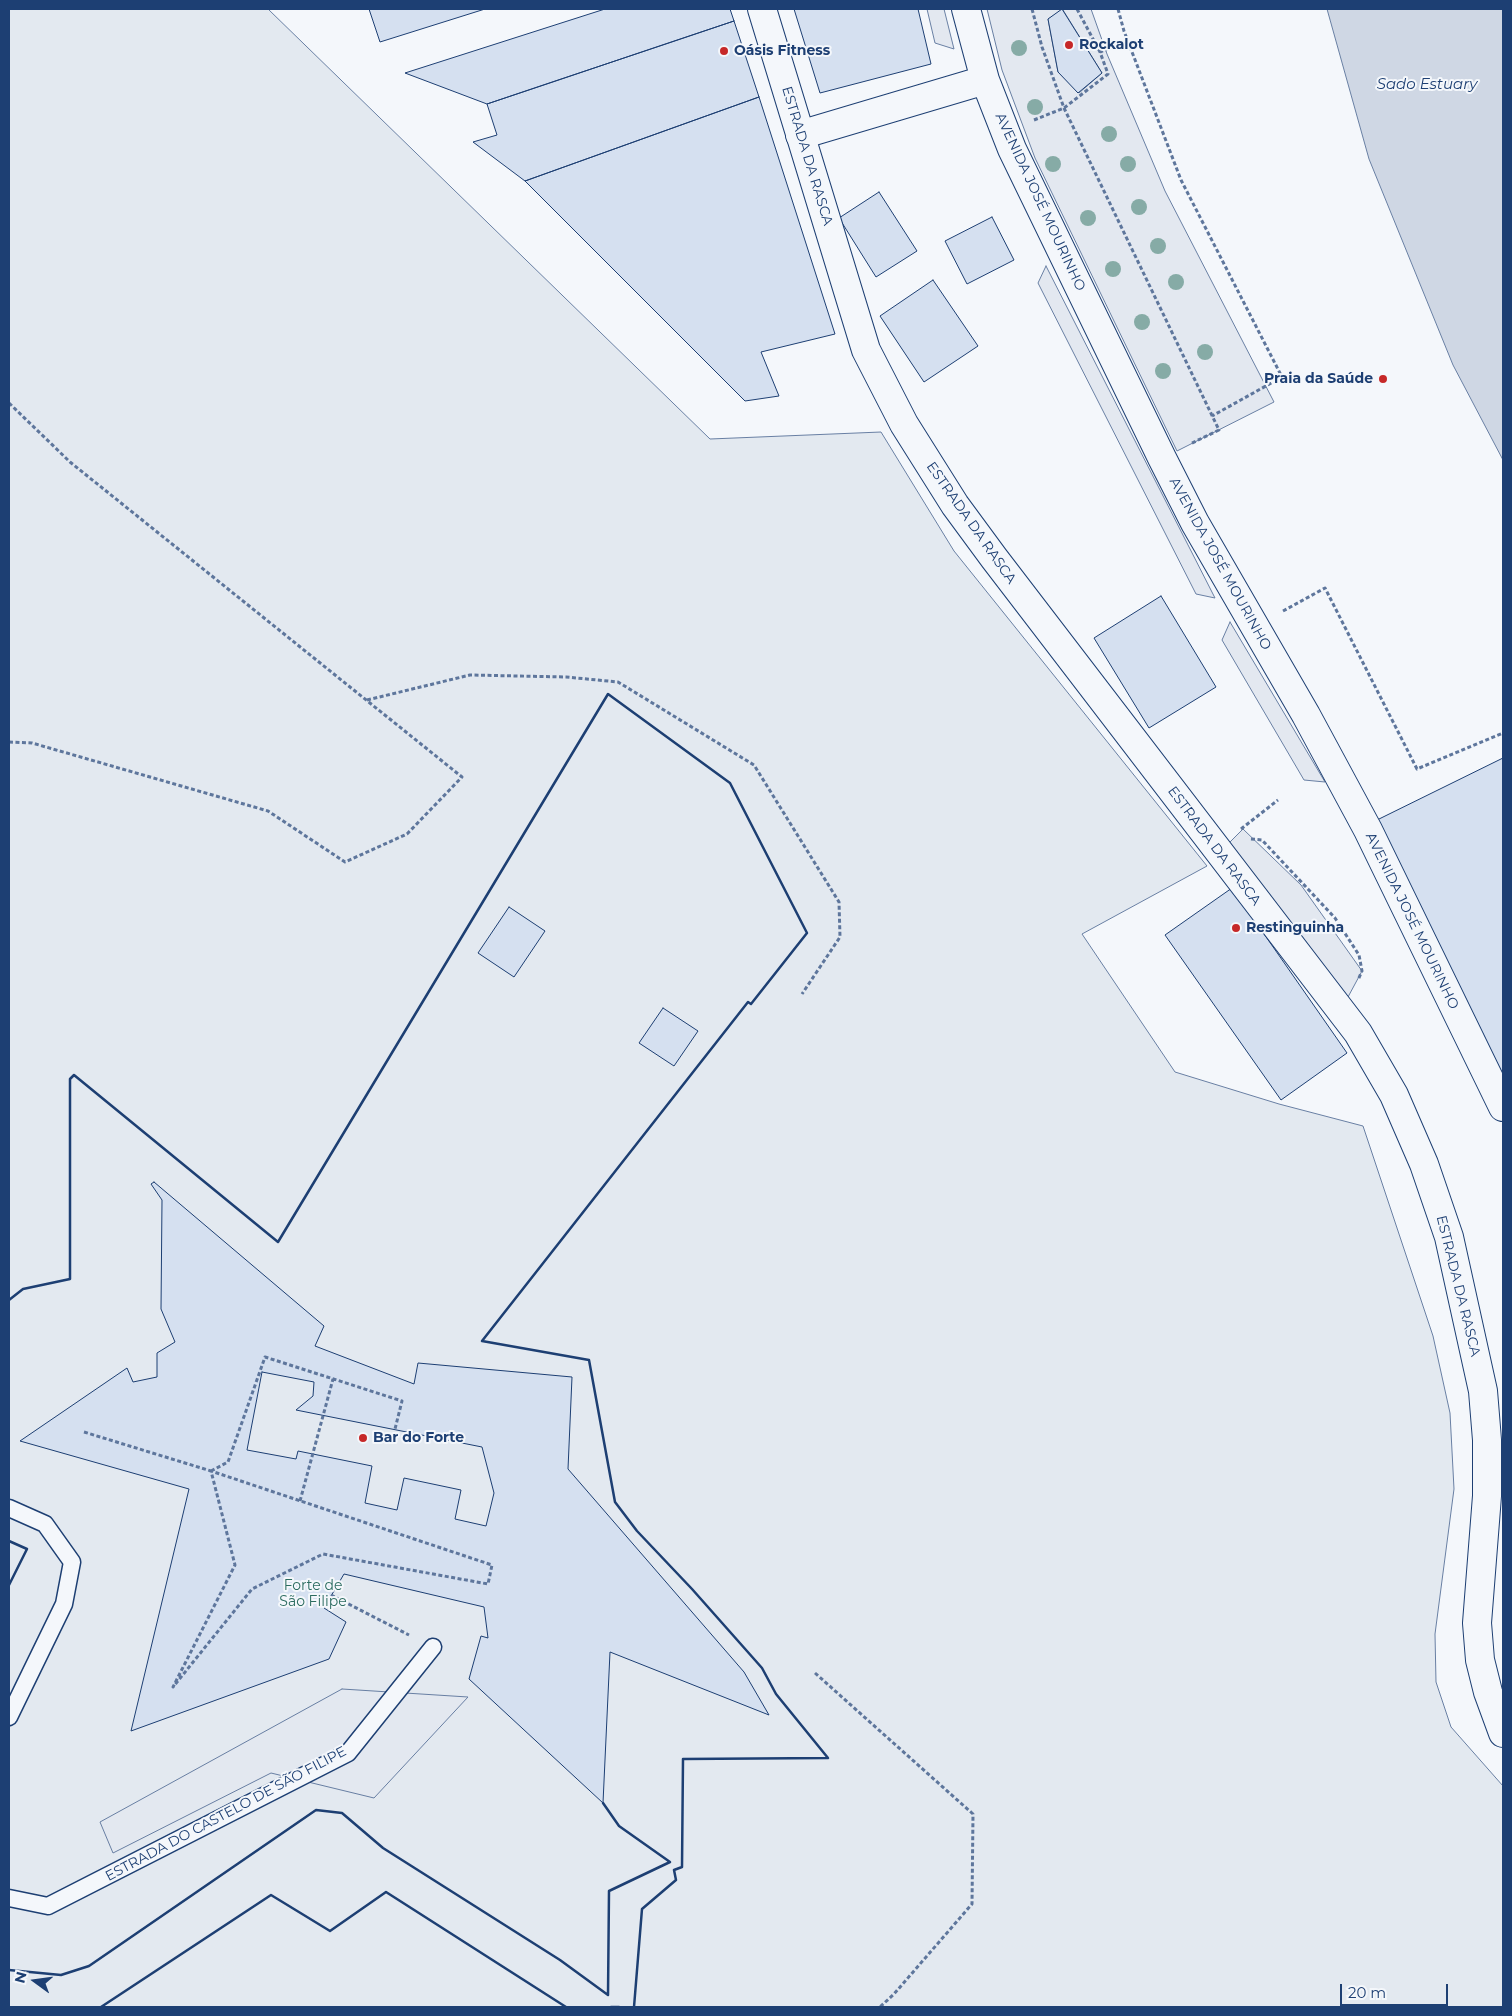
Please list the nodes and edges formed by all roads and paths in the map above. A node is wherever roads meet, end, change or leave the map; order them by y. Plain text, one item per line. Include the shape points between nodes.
1 (762, 9) edge
2 (966, 9) edge
3 (1032, 9) edge
4 (1078, 9) edge
5 (1118, 9) edge
6 (1128, 42) junction
7 (1100, 52) junction
8 (985, 80) junction
9 (1064, 108) junction
10 (800, 135) junction
11 (9, 403) edge
12 (1212, 416) junction
13 (1162, 458) junction
14 (1254, 626) junction
15 (366, 700) junction
16 (1503, 733) edge
17 (9, 742) edge
18 (1278, 800) dead end
19 (1236, 833) dead end
20 (1245, 839) dead end
21 (1355, 985) dead end
22 (802, 994) dead end
23 (1503, 1107) edge
24 (333, 1379) junction
25 (395, 1429) dead end
26 (84, 1432) dead end
27 (211, 1472) junction
28 (300, 1501) junction
29 (9, 1508) edge
30 (331, 1595) dead end
31 (433, 1647) joint
32 (815, 1673) dead end
33 (9, 1717) edge
34 (1503, 1733) edge
35 (9, 1898) edge
36 (880, 2007) edge

1 - 10 main road, ESTRADA DA RASCA
2 - 8 main road, AVENIDA JOSÉ MOURINHO
3 - 9 path
4 - 7 path
5 - 6 path
6 - 7 path
6 - 12 path via 1182,180 1282,377
7 - 9 path via 1108,74
8 - 10 main road
8 - 13 main road, AVENIDA JOSÉ MOURINHO via 1012,149
9 - 12 path
10 - 34 main road, ESTRADA DA RASCA via 866,350 904,424 994,558 1358,1032 1397,1104 1424,1164 1449,1237 1483,1391 1487,1496 1476,1623 1480,1660
11 - 15 path via 70,462
12 - 13 path via 1219,430
13 - 14 main road, AVENIDA JOSÉ MOURINHO
14 - 16 path via 1325,588 1417,769
14 - 23 main road, AVENIDA JOSÉ MOURINHO via 1368,830
15 - 17 path via 462,777 407,834 345,862 268,811 32,743
15 - 22 path via 470,675 566,677 618,682 754,765 839,902 840,937
18 - 19 path
20 - 21 path via 1262,840 1335,918 1360,954 1362,972
24 - 25 path via 402,1402
24 - 27 path via 265,1357 228,1462
24 - 28 path
26 - 27 path
27 - 28 path
27 - 28 path via 235,1565 173,1687 252,1589 323,1554 488,1584 492,1565
29 - 33 lane via 45,1524 72,1562 64,1604
30 - 31 path
31 - 35 lane, ESTRADA DO CASTELO DE SÃO FILIPE via 348,1753 48,1906
32 - 36 path via 973,1814 972,1904

